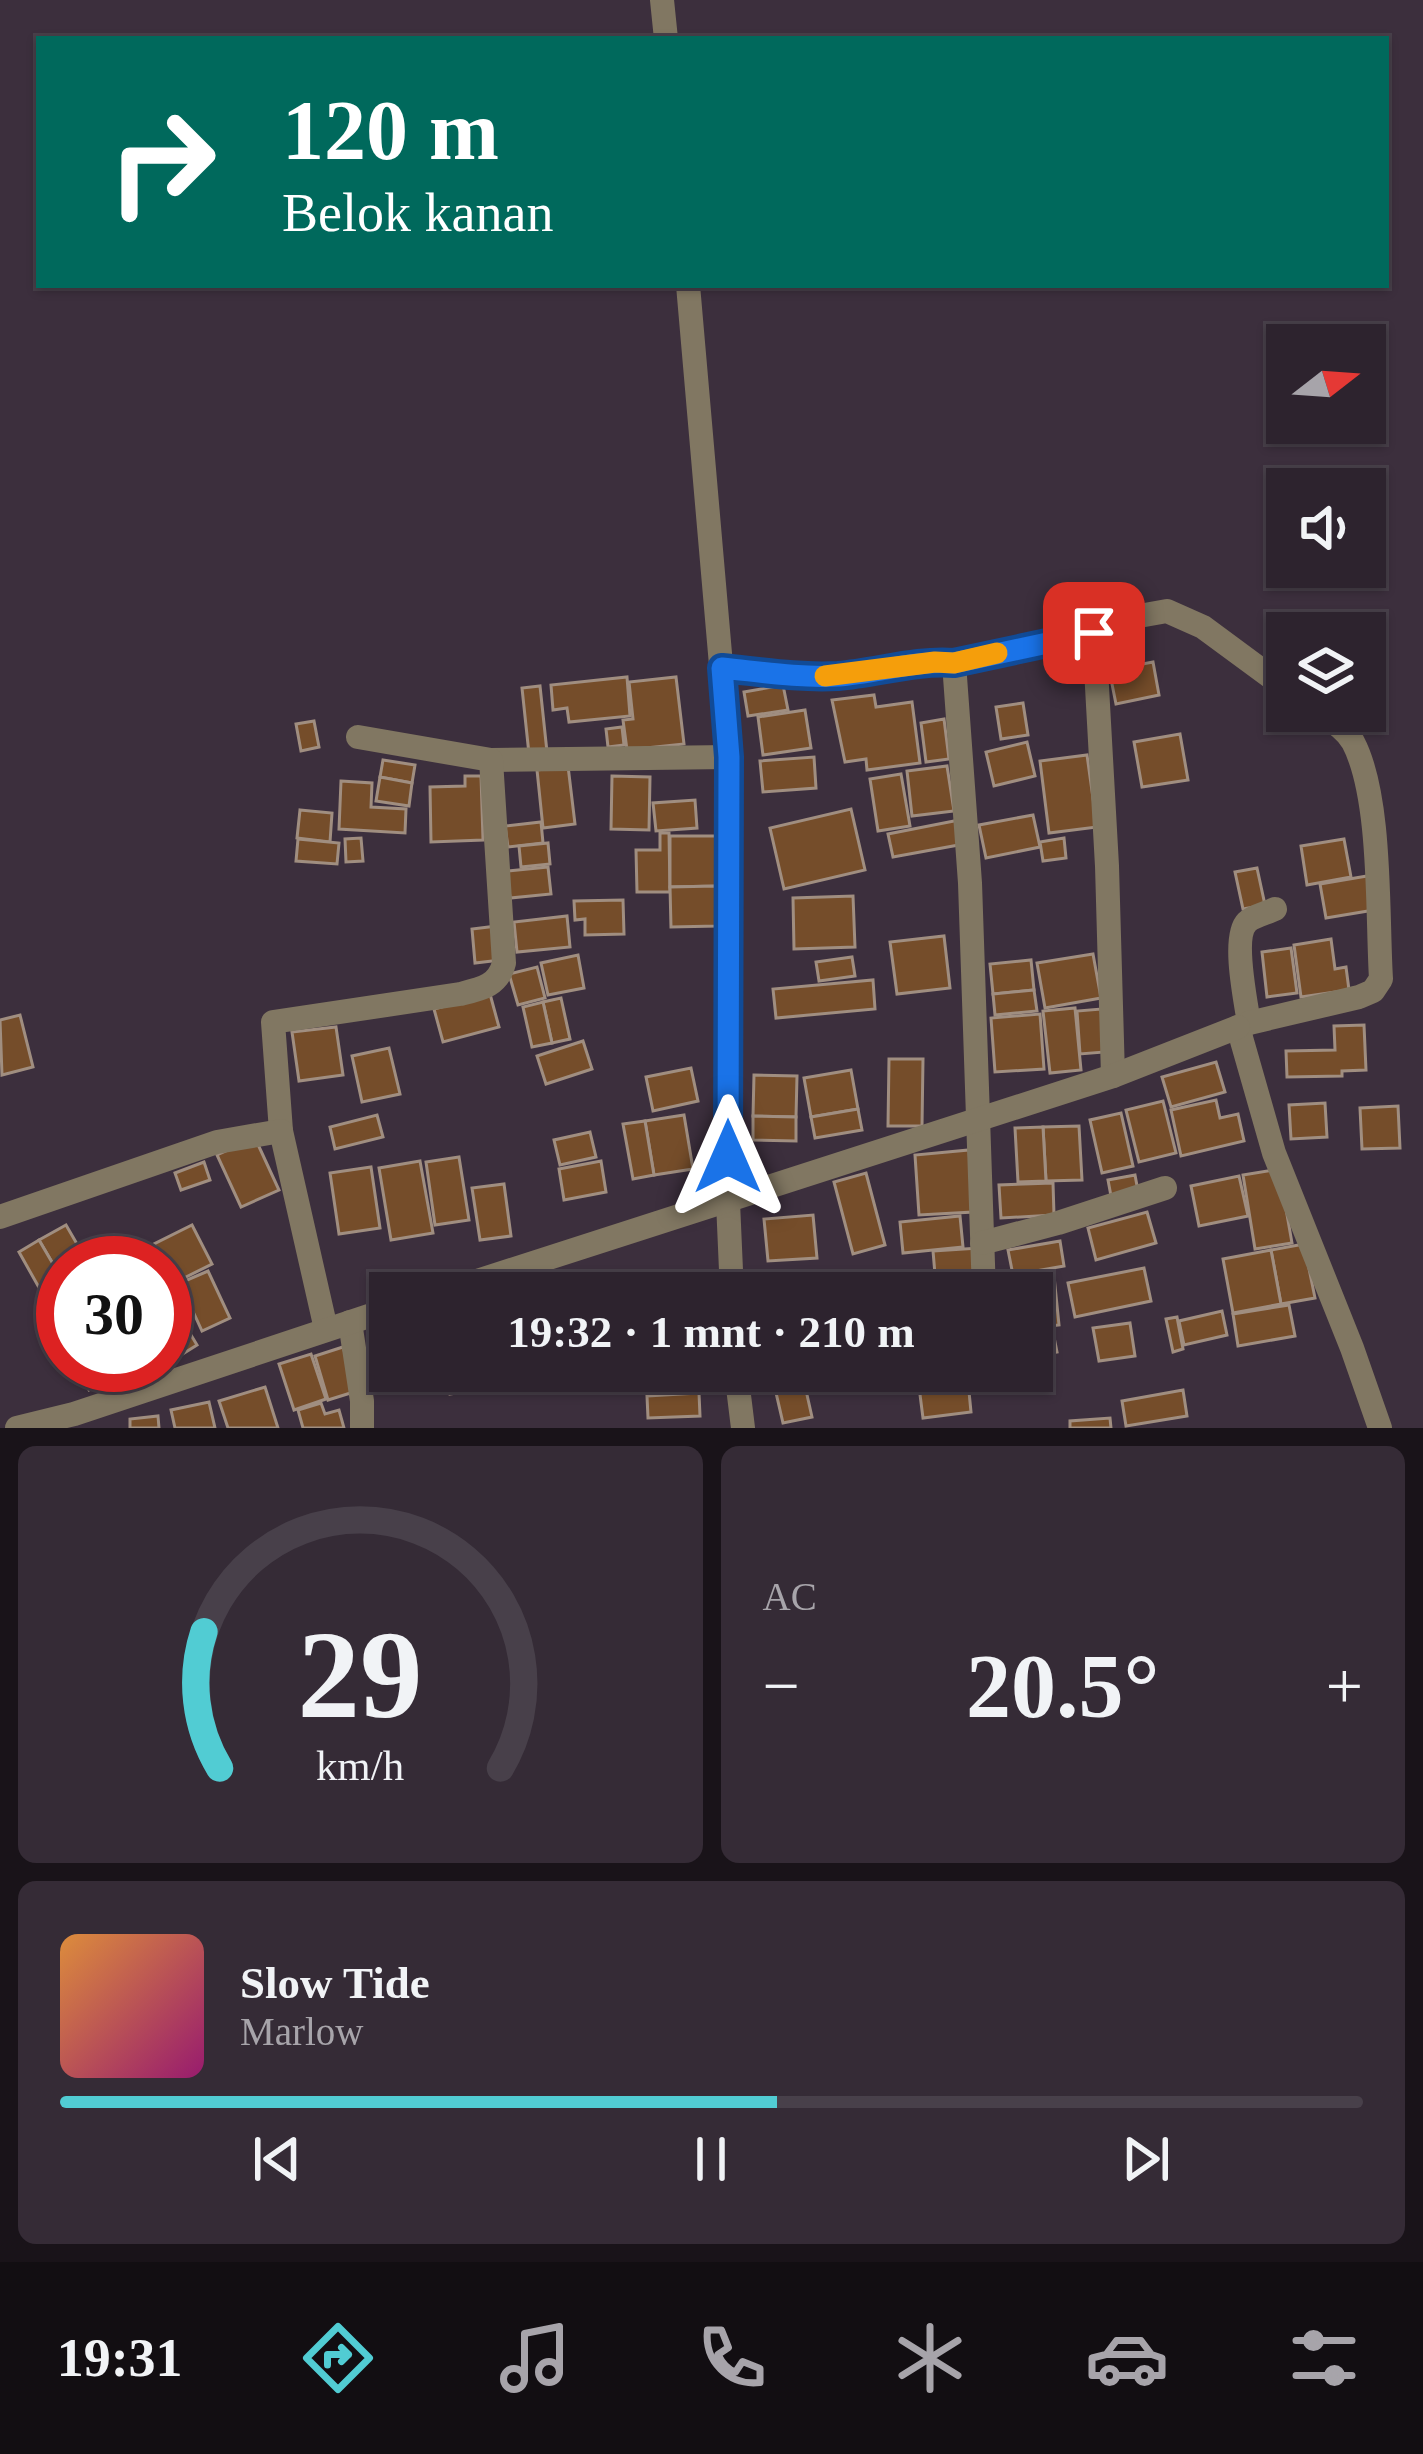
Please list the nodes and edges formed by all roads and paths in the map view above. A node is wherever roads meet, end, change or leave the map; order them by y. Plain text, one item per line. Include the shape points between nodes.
1 (662, 0) edge
2 (666, 36) edge
3 (688, 288) edge
4 (1094, 633) junction
5 (954, 663) junction
6 (722, 668) junction
7 (1266, 674) edge
8 (1344, 732) edge
9 (358, 736) dead end
10 (729, 757) junction
11 (491, 760) junction
12 (1275, 909) dead end
13 (1244, 1025) junction
14 (1113, 1076) junction
15 (977, 1118) junction
16 (280, 1131) junction
17 (1165, 1188) dead end
18 (728, 1202) junction
19 (0, 1216) edge
20 (982, 1243) junction
21 (506, 1272) edge
22 (731, 1272) edge
23 (983, 1272) edge
24 (369, 1315) edge
25 (338, 1325) junction
26 (739, 1392) edge
27 (17, 1428) edge
28 (362, 1428) edge
29 (743, 1428) edge
30 (1380, 1428) edge

1 - 2 street
3 - 6 street
4 - 5 street
4 - 7 street via 1139,616 1178,613
4 - 14 street
5 - 6 street via 793,677
5 - 15 street
6 - 10 street
8 - 13 street via 1370,804 1381,979 1359,997
9 - 11 street
10 - 11 street
10 - 18 street
11 - 16 street via 501,977 460,994 272,1022
12 - 13 street via 1248,921 1241,938
13 - 14 street
13 - 30 street via 1274,1154
14 - 15 street
15 - 18 street
15 - 20 street
16 - 19 street via 217,1142
16 - 25 street
17 - 20 street
18 - 21 street
18 - 22 street
20 - 23 street
24 - 25 street
25 - 27 street
25 - 28 street via 362,1400
26 - 29 street

